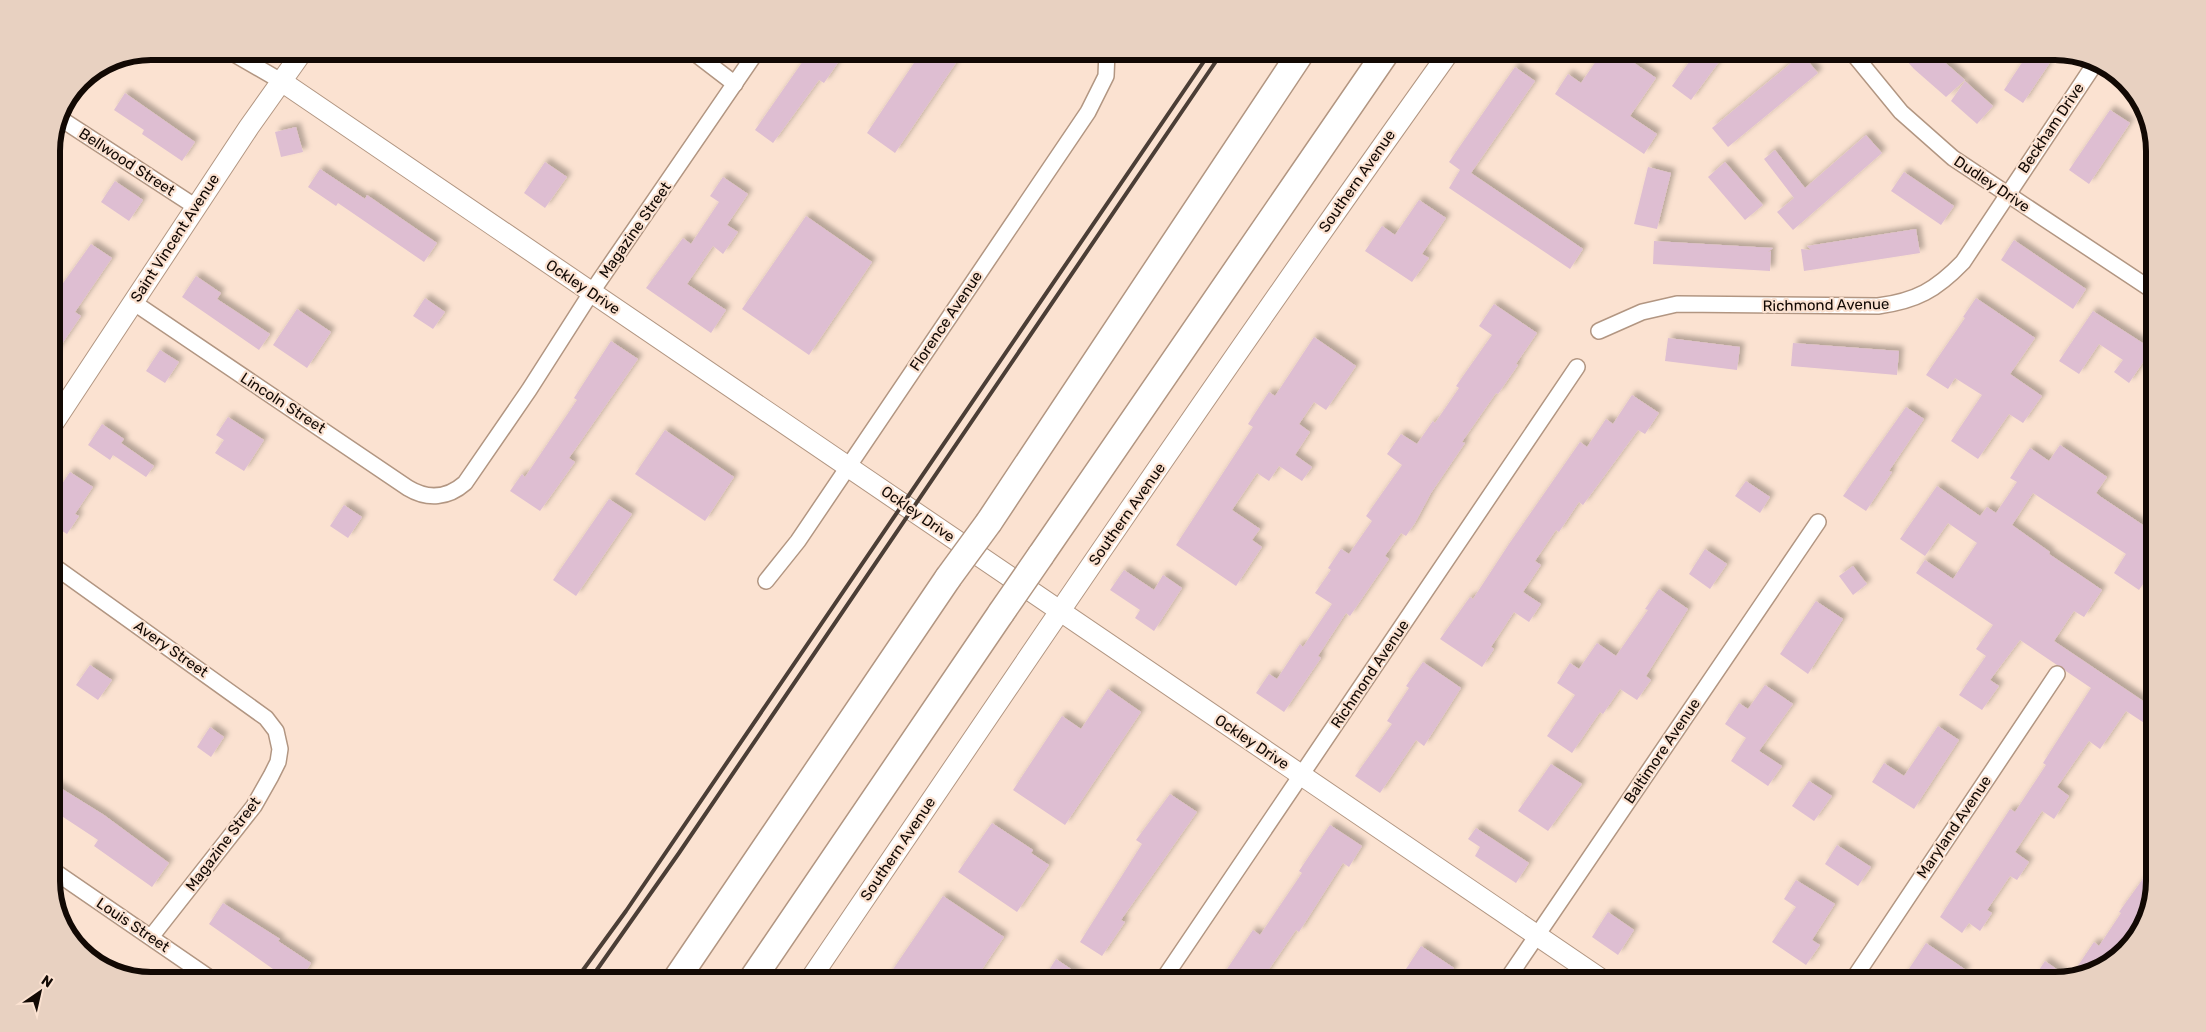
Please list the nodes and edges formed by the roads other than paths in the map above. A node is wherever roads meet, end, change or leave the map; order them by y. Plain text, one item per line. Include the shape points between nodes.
1 (245, 60) edge
2 (296, 60) edge
3 (704, 60) edge
4 (752, 60) edge
5 (1107, 60) edge
6 (1296, 60) edge
7 (1380, 60) edge
8 (1444, 60) edge
9 (1858, 60) edge
10 (2092, 68) edge
11 (281, 81) junction
12 (735, 84) junction
13 (65, 122) edge
14 (2006, 194) junction
15 (196, 207) junction
16 (2146, 286) edge
17 (591, 293) junction
18 (133, 302) junction
19 (1600, 331) dead end
20 (1577, 366) dead end
21 (60, 409) edge
22 (848, 465) junction
23 (436, 497) joint
24 (1818, 522) dead end
25 (60, 570) edge
26 (766, 581) dead end
27 (1060, 611) junction
28 (2057, 674) dead end
29 (279, 744) joint
30 (1302, 776) junction
31 (60, 874) edge
32 (1537, 935) junction
33 (152, 937) junction
34 (201, 972) edge
35 (682, 972) edge
36 (757, 972) edge
37 (815, 972) edge
38 (1168, 972) edge
39 (1512, 972) edge
40 (1591, 972) edge
41 (1858, 972) edge

1 - 11 street, Ockley Drive
2 - 11 street, Saint Vincent Avenue
3 - 12 street
4 - 12 street, Magazine Street
5 - 22 street, Florence Avenue via 1106,76 1088,112
6 - 35 highway, bridge via 989,522
7 - 36 highway, bridge
8 - 27 street, Southern Avenue
9 - 14 street, Dudley Drive via 1888,99 1915,125 1953,158
10 - 14 street, Beckham Drive
11 - 15 street, Saint Vincent Avenue
11 - 17 street, Ockley Drive
12 - 17 street, Magazine Street
13 - 15 street, Bellwood Street
14 - 16 street, Dudley Drive
14 - 19 street, Richmond Avenue via 1963,262 1945,281 1923,295 1899,304 1677,304 1642,312
15 - 18 street, Saint Vincent Avenue
17 - 22 street, Ockley Drive
17 - 23 street, Magazine Street via 465,483 451,493
18 - 21 street, Saint Vincent Avenue
18 - 23 street, Lincoln Street via 408,488 424,496
20 - 30 street, Richmond Avenue
22 - 26 street, Florence Avenue via 798,541
22 - 27 street, Ockley Drive
24 - 32 street, Baltimore Avenue
25 - 29 street, Avery Street via 266,718 276,731
27 - 30 street, Ockley Drive
27 - 37 street, Southern Avenue
28 - 41 street, Maryland Avenue
29 - 33 street, Magazine Street via 278,762 254,806
30 - 32 street, Ockley Drive
30 - 38 street, Richmond Avenue
31 - 33 street, Louis Street
32 - 39 street, Baltimore Avenue
32 - 40 street, Ockley Drive
33 - 34 street, Louis Street

